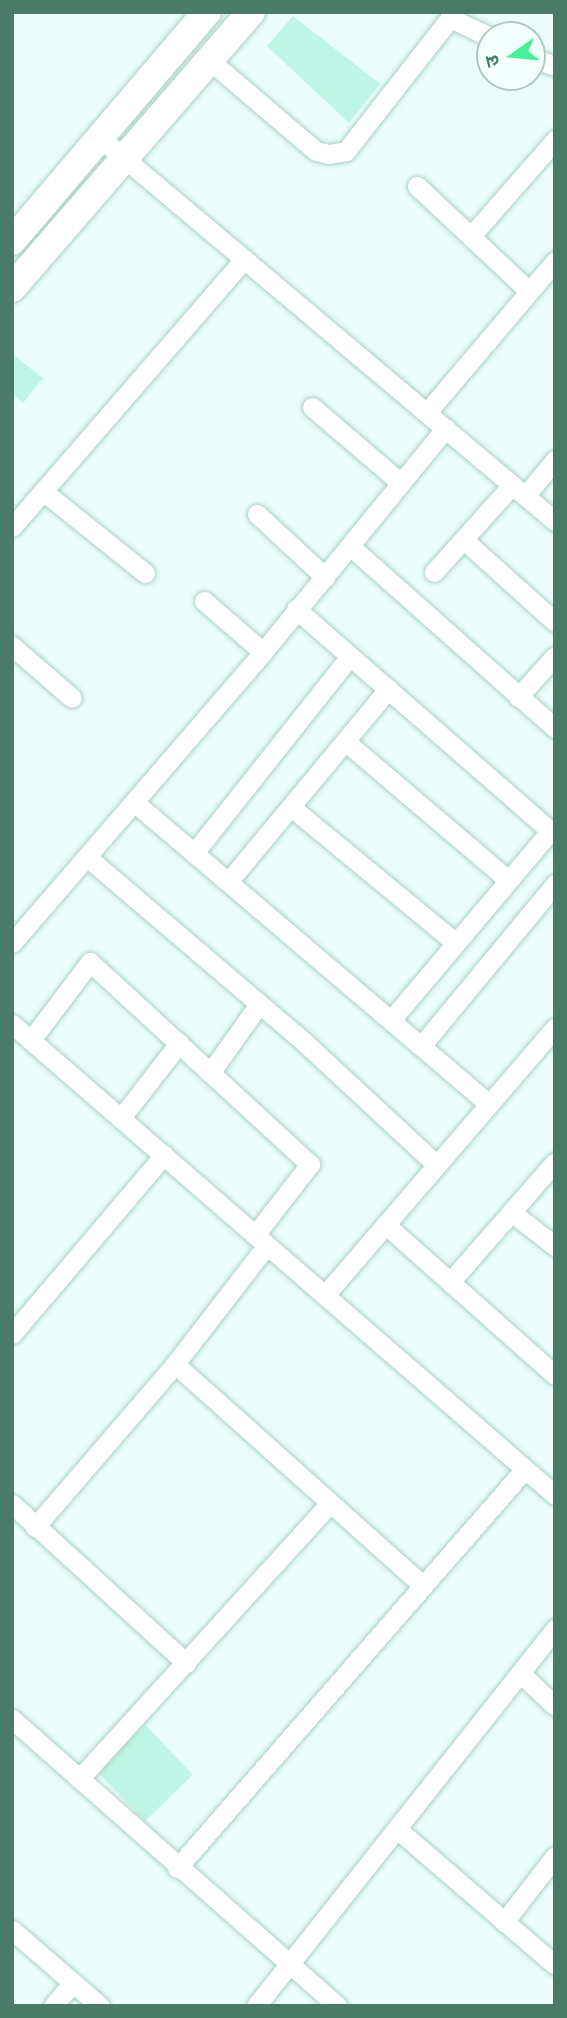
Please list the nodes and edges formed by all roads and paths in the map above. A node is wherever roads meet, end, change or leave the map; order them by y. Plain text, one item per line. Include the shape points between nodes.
1 (207, 12) edge
2 (251, 12) edge
3 (450, 15) edge
4 (476, 29) edge
5 (209, 60) junction
6 (99, 137) junction
7 (555, 140) edge
8 (124, 158) junction
9 (417, 186) dead end
10 (471, 236) junction
11 (12, 241) edge
12 (244, 259) junction
13 (555, 261) edge
14 (12, 288) edge
15 (529, 291) junction
16 (312, 407) dead end
17 (428, 411) junction
18 (446, 428) junction
19 (555, 460) edge
20 (401, 483) junction
21 (518, 490) junction
22 (43, 491) junction
23 (257, 514) dead end
24 (555, 521) edge
25 (12, 527) edge
26 (464, 540) junction
27 (350, 546) junction
28 (434, 572) dead end
29 (145, 573) dead end
30 (325, 577) junction
31 (204, 601) dead end
32 (296, 609) junction
33 (552, 613) edge
34 (12, 646) edge
35 (263, 652) junction
36 (350, 656) junction
37 (555, 656) edge
38 (388, 689) junction
39 (518, 697) junction
40 (72, 698) dead end
41 (555, 728) edge
42 (346, 742) junction
43 (134, 802) junction
44 (292, 807) junction
45 (552, 833) edge
46 (194, 853) junction
47 (88, 858) junction
48 (508, 880) junction
49 (228, 882) junction
50 (555, 884) edge
51 (455, 942) junction
52 (12, 943) edge
53 (260, 1004) junction
54 (391, 1020) junction
55 (12, 1024) edge
56 (555, 1028) edge
57 (31, 1040) junction
58 (179, 1043) junction
59 (421, 1046) junction
60 (210, 1073) junction
61 (489, 1104) junction
62 (121, 1118) junction
63 (164, 1155) junction
64 (555, 1162) edge
65 (437, 1165) junction
66 (511, 1212) junction
67 (386, 1225) junction
68 (261, 1240) junction
69 (555, 1246) edge
70 (450, 1282) junction
71 (325, 1296) junction
72 (12, 1334) edge
73 (175, 1364) junction
74 (555, 1375) edge
75 (525, 1469) junction
76 (555, 1495) edge
77 (330, 1503) junction
78 (12, 1504) edge
79 (35, 1527) junction
80 (423, 1586) junction
81 (555, 1629) edge
82 (186, 1663) junction
83 (520, 1673) junction
84 (555, 1706) edge
85 (12, 1719) edge
86 (79, 1779) junction
87 (397, 1829) junction
88 (555, 1856) edge
89 (177, 1868) junction
90 (504, 1922) junction
91 (12, 1930) edge
92 (555, 1965) edge
93 (290, 1966) junction
94 (72, 1983) junction
95 (53, 2006) edge
96 (100, 2006) edge
97 (256, 2006) edge
98 (337, 2006) edge

1 - 6 street
2 - 5 street
3 - 4 street
3 - 5 street via 346,151 316,152
5 - 8 street
6 - 8 street
6 - 11 street
7 - 10 street
8 - 12 street
8 - 14 street
9 - 10 street
10 - 15 street
12 - 17 street
12 - 22 street
13 - 15 street
15 - 17 street
16 - 20 street
17 - 18 street
18 - 20 street
18 - 21 street
19 - 21 street
20 - 27 street
21 - 24 street
21 - 26 street
22 - 25 street
22 - 29 street
23 - 30 street
26 - 28 street
26 - 33 street
27 - 30 street
27 - 39 street
30 - 32 street
31 - 35 street
32 - 35 street
32 - 36 street
34 - 40 street
35 - 43 street
36 - 38 street
36 - 46 street
37 - 39 street
38 - 42 street
38 - 45 street
39 - 41 street
42 - 44 street
42 - 48 street
43 - 46 street
43 - 47 street
44 - 49 street
44 - 51 street
45 - 48 street
46 - 49 street
47 - 52 street
47 - 53 street
48 - 51 street
49 - 54 street
50 - 59 street
51 - 54 street
53 - 60 street
53 - 65 street
54 - 59 street
55 - 57 street
56 - 61 street
57 - 58 street via 90,962
57 - 62 street
58 - 60 street
58 - 62 street
59 - 61 street
60 - 68 street via 310,1164
61 - 65 street
62 - 63 street
63 - 68 street
63 - 72 street
64 - 66 street
65 - 67 street
66 - 69 street
66 - 70 street
67 - 70 street
67 - 71 street
68 - 71 street
68 - 73 street
70 - 74 street
71 - 75 street
73 - 77 street
73 - 79 street
75 - 76 street
75 - 80 street
77 - 80 street
77 - 82 street
78 - 79 street
79 - 82 street
80 - 89 street
81 - 83 street
82 - 86 street
83 - 84 street
83 - 87 street
85 - 86 street
86 - 89 street
87 - 90 street
87 - 93 street
88 - 90 street
89 - 93 street
90 - 92 street
91 - 94 street
93 - 97 street
93 - 98 street
94 - 95 street
94 - 96 street

